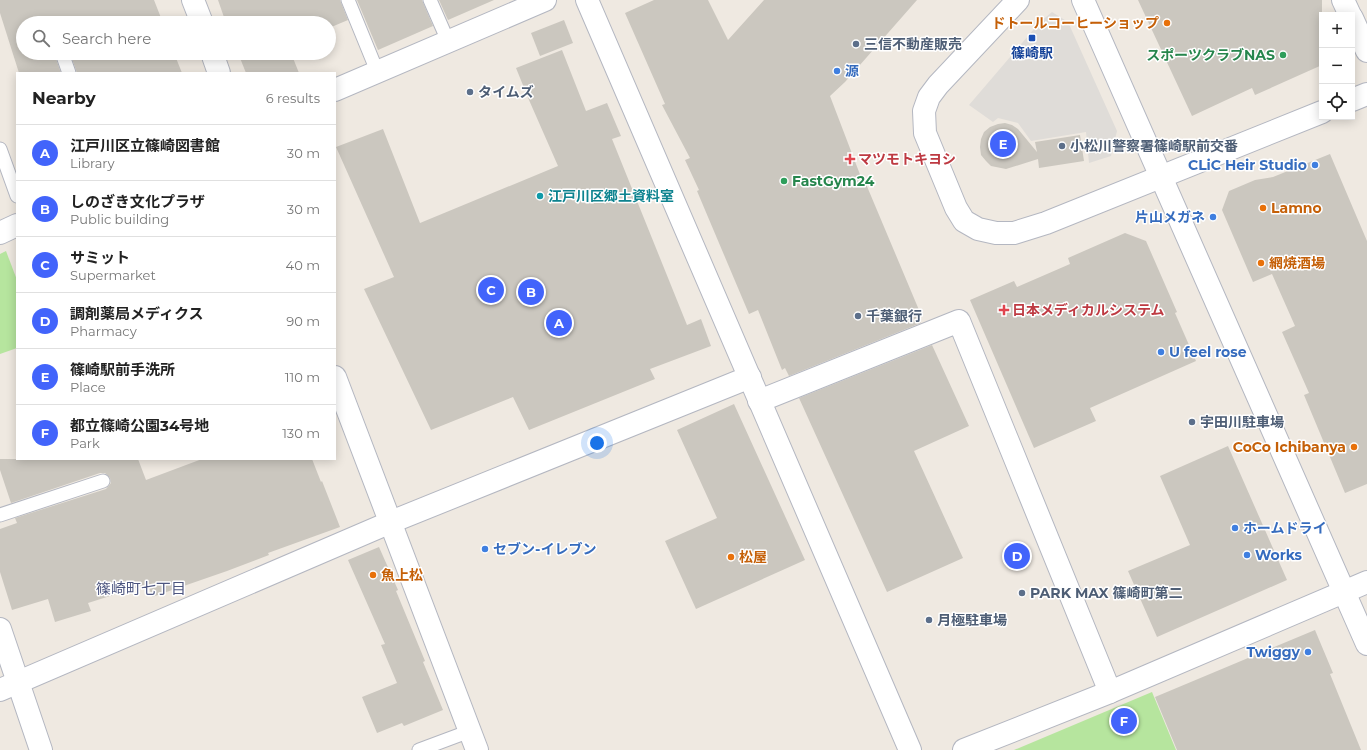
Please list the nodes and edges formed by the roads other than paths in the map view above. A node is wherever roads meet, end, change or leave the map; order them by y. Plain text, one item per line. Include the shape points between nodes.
1 (193, 0) edge
2 (348, 0) edge
3 (430, 0) edge
4 (546, 0) edge
5 (587, 0) edge
6 (1018, 0) edge
7 (1083, 0) edge
8 (1344, 0) edge
9 (1349, 12) edge
10 (199, 16) edge
11 (1355, 25) edge
12 (448, 41) junction
13 (1367, 51) edge
14 (64, 60) edge
15 (214, 60) edge
16 (69, 72) edge
17 (219, 72) edge
18 (377, 72) junction
19 (336, 90) edge
20 (1367, 94) edge
21 (1355, 99) edge
22 (1319, 113) edge
23 (0, 149) edge
24 (1161, 176) junction
25 (16, 193) edge
26 (16, 225) edge
27 (0, 233) edge
28 (750, 377) junction
29 (336, 379) edge
30 (759, 401) junction
31 (103, 481) dead end
32 (0, 515) edge
33 (392, 522) junction
34 (1367, 582) edge
35 (1344, 591) junction
36 (0, 629) edge
37 (1367, 644) edge
38 (9, 687) edge
39 (1110, 692) junction
40 (474, 741) edge
41 (42, 750) edge
42 (419, 750) edge
43 (910, 750) edge
44 (964, 750) edge

1 - 10 street
2 - 18 lane
3 - 12 lane
4 - 12 street
5 - 28 street
6 - 24 street via 938,85 929,97 924,112 925,132 964,222 978,229 996,233 1014,232 1046,223
7 - 24 street
8 - 9 street
11 - 13 street
12 - 18 street
14 - 16 lane
15 - 17 street
18 - 19 street
20 - 21 street
22 - 24 street
23 - 25 lane
24 - 35 street
26 - 27 street
28 - 30 street
28 - 33 street
29 - 33 street
30 - 39 street via 959,321
30 - 43 street
31 - 32 lane
33 - 38 street
33 - 40 street
34 - 35 street
35 - 37 street
35 - 39 street
36 - 38 street
38 - 41 street
39 - 44 street
40 - 42 lane

